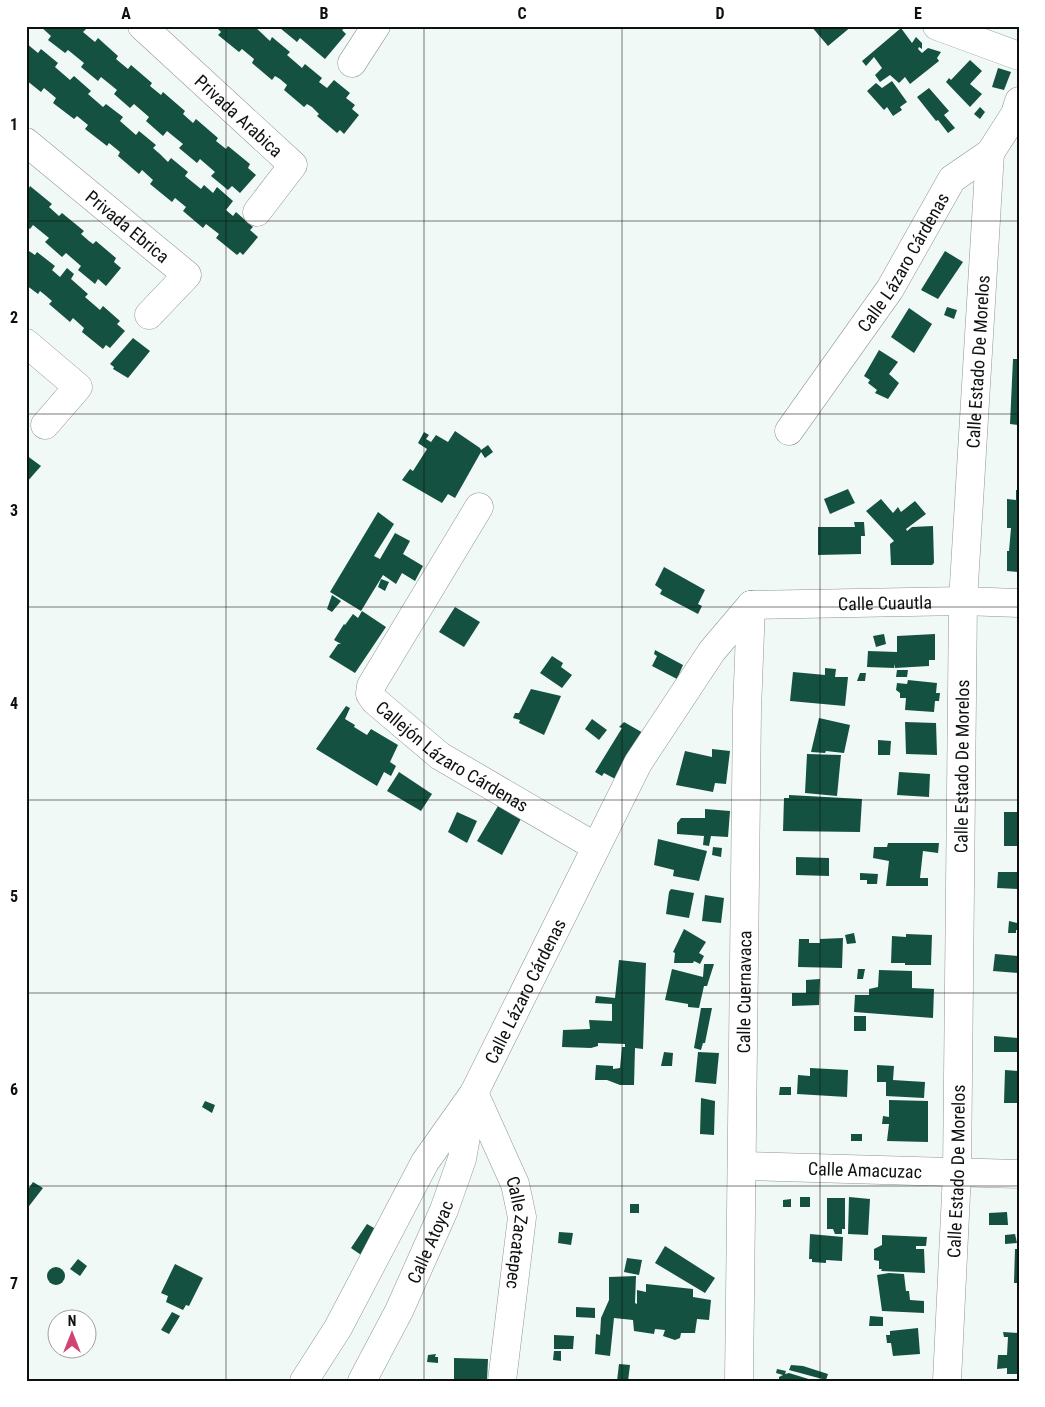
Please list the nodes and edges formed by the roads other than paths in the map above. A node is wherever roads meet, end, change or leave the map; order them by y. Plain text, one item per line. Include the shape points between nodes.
1 (142, 26) edge
2 (376, 26) edge
3 (937, 26) edge
4 (1019, 56) edge
5 (352, 63) dead end
6 (1019, 101) edge
7 (26, 142) edge
8 (990, 153) junction
9 (257, 212) dead end
10 (149, 315) dead end
11 (26, 343) edge
12 (45, 425) dead end
13 (789, 431) dead end
14 (479, 507) dead end
15 (963, 601) junction
16 (1019, 603) edge
17 (751, 605) junction
18 (596, 848) junction
19 (474, 1093) junction
20 (743, 1166) junction
21 (957, 1173) junction
22 (1019, 1174) edge
23 (304, 1381) edge
24 (362, 1381) edge
25 (502, 1381) edge
26 (739, 1381) edge
27 (947, 1381) edge

1 - 9 street, Privada Arabica via 293,165
2 - 5 street
3 - 4 street
6 - 8 street, Calle Lázaro Cárdenas via 1015,114
7 - 10 street, Privada Ebrica via 187,275
8 - 13 street, Calle Lázaro Cárdenas via 952,179 890,289
8 - 15 street, Calle Estado De Morelos
11 - 12 street via 78,386
14 - 18 street, Callejón Lázaro Cárdenas via 371,686 370,694 440,756
15 - 16 street, Calle Cuautla
15 - 17 street, Calle Cuautla
15 - 21 street, Calle Estado De Morelos
17 - 18 street, Calle Lázaro Cárdenas via 712,651 638,763
17 - 20 street, Calle Cuernavaca via 747,710
18 - 19 street, Calle Lázaro Cárdenas
19 - 23 street, Calle Lázaro Cárdenas via 426,1162 338,1328
19 - 24 street, Calle Atoyac via 462,1159 444,1210 399,1311
19 - 25 street, Calle Zacatepec via 515,1184 522,1217
20 - 21 street, Calle Amacuzac
20 - 26 street, Calle Cuernavaca
21 - 22 street, Calle Amacuzac
21 - 27 street, Calle Estado De Morelos

